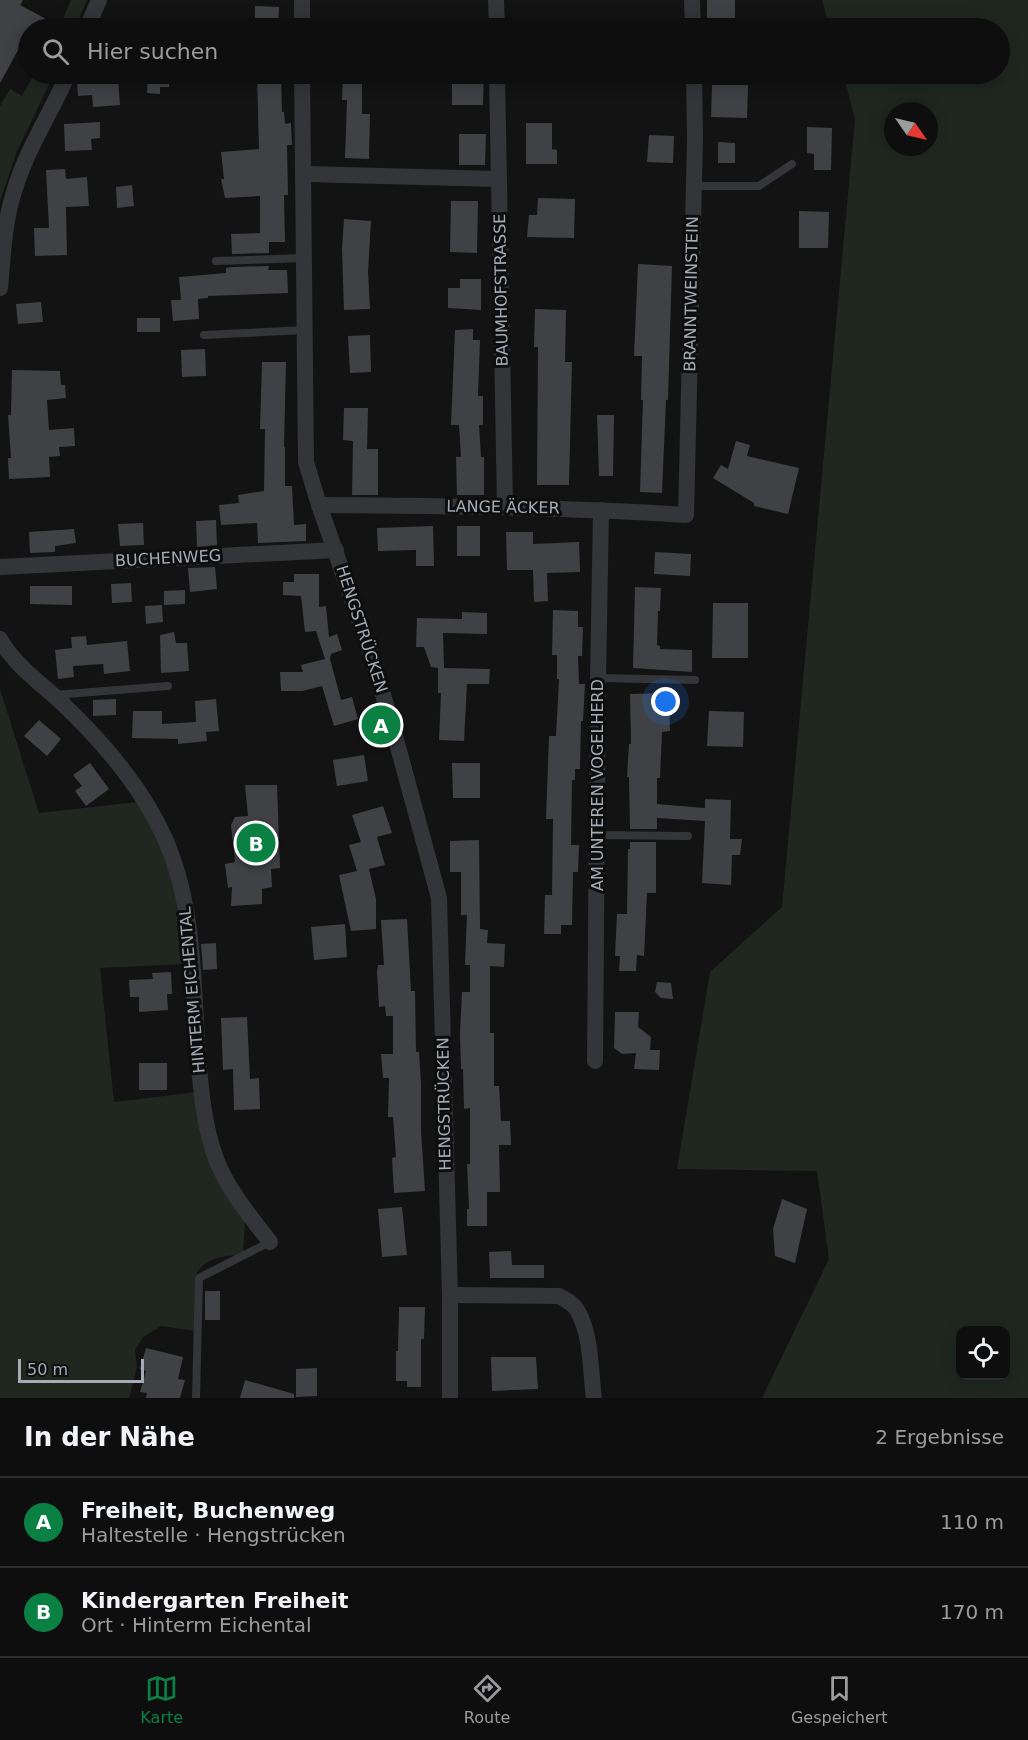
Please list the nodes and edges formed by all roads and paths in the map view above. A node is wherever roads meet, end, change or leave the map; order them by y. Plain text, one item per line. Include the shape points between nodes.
1 (99, 0) edge
2 (302, 0) edge
3 (496, 0) edge
4 (692, 0) edge
5 (91, 18) edge
6 (302, 18) edge
7 (497, 18) edge
8 (693, 18) edge
9 (63, 84) edge
10 (302, 84) edge
11 (497, 84) edge
12 (694, 84) edge
13 (792, 164) dead end
14 (303, 174) junction
15 (498, 179) junction
16 (694, 186) junction
17 (304, 258) junction
18 (216, 261) dead end
19 (0, 288) edge
20 (305, 330) junction
21 (204, 334) dead end
22 (319, 505) junction
23 (505, 507) junction
24 (601, 510) junction
25 (686, 515) joint
26 (336, 550) junction
27 (0, 567) edge
28 (0, 639) edge
29 (598, 678) junction
30 (695, 680) dead end
31 (168, 686) dead end
32 (54, 695) junction
33 (597, 835) junction
34 (688, 836) dead end
35 (596, 1061) dead end
36 (270, 1242) joint
37 (450, 1295) junction
38 (196, 1398) edge
39 (450, 1398) edge
40 (594, 1398) edge

1 - 5 street
2 - 6 street
3 - 7 street
4 - 8 street
9 - 19 street via 13,193
10 - 14 street, HENGSTRÜCKEN
11 - 15 street, BAUMHOFSTRASSE
12 - 16 street, BRANNTWEINSTEIN
13 - 16 lane via 759,186
14 - 15 street
14 - 17 street, HENGSTRÜCKEN
15 - 23 street, BAUMHOFSTRASSE
16 - 25 street, BRANNTWEINSTEIN
17 - 18 lane
17 - 20 street, HENGSTRÜCKEN
20 - 21 lane
20 - 22 street, HENGSTRÜCKEN via 306,462
22 - 23 street, LANGE ÄCKER
22 - 26 street, HENGSTRÜCKEN
23 - 24 street, LANGE ÄCKER
24 - 25 street, LANGE ÄCKER
24 - 29 street, AM UNTEREN VOGELHERD
26 - 27 street, BUCHENWEG
26 - 37 street, HENGSTRÜCKEN via 388,709 439,898
28 - 32 street, HINTERM EICHENTAL
29 - 30 lane
29 - 33 street, AM UNTEREN VOGELHERD
31 - 32 lane
32 - 36 street, HINTERM EICHENTAL via 112,755 141,796 167,844 190,927 200,1079 211,1143 231,1190
33 - 34 lane
33 - 35 street, AM UNTEREN VOGELHERD
36 - 38 lane via 199,1278
37 - 39 street, HENGSTRÜCKEN
37 - 40 street via 558,1296 570,1302 586,1335

